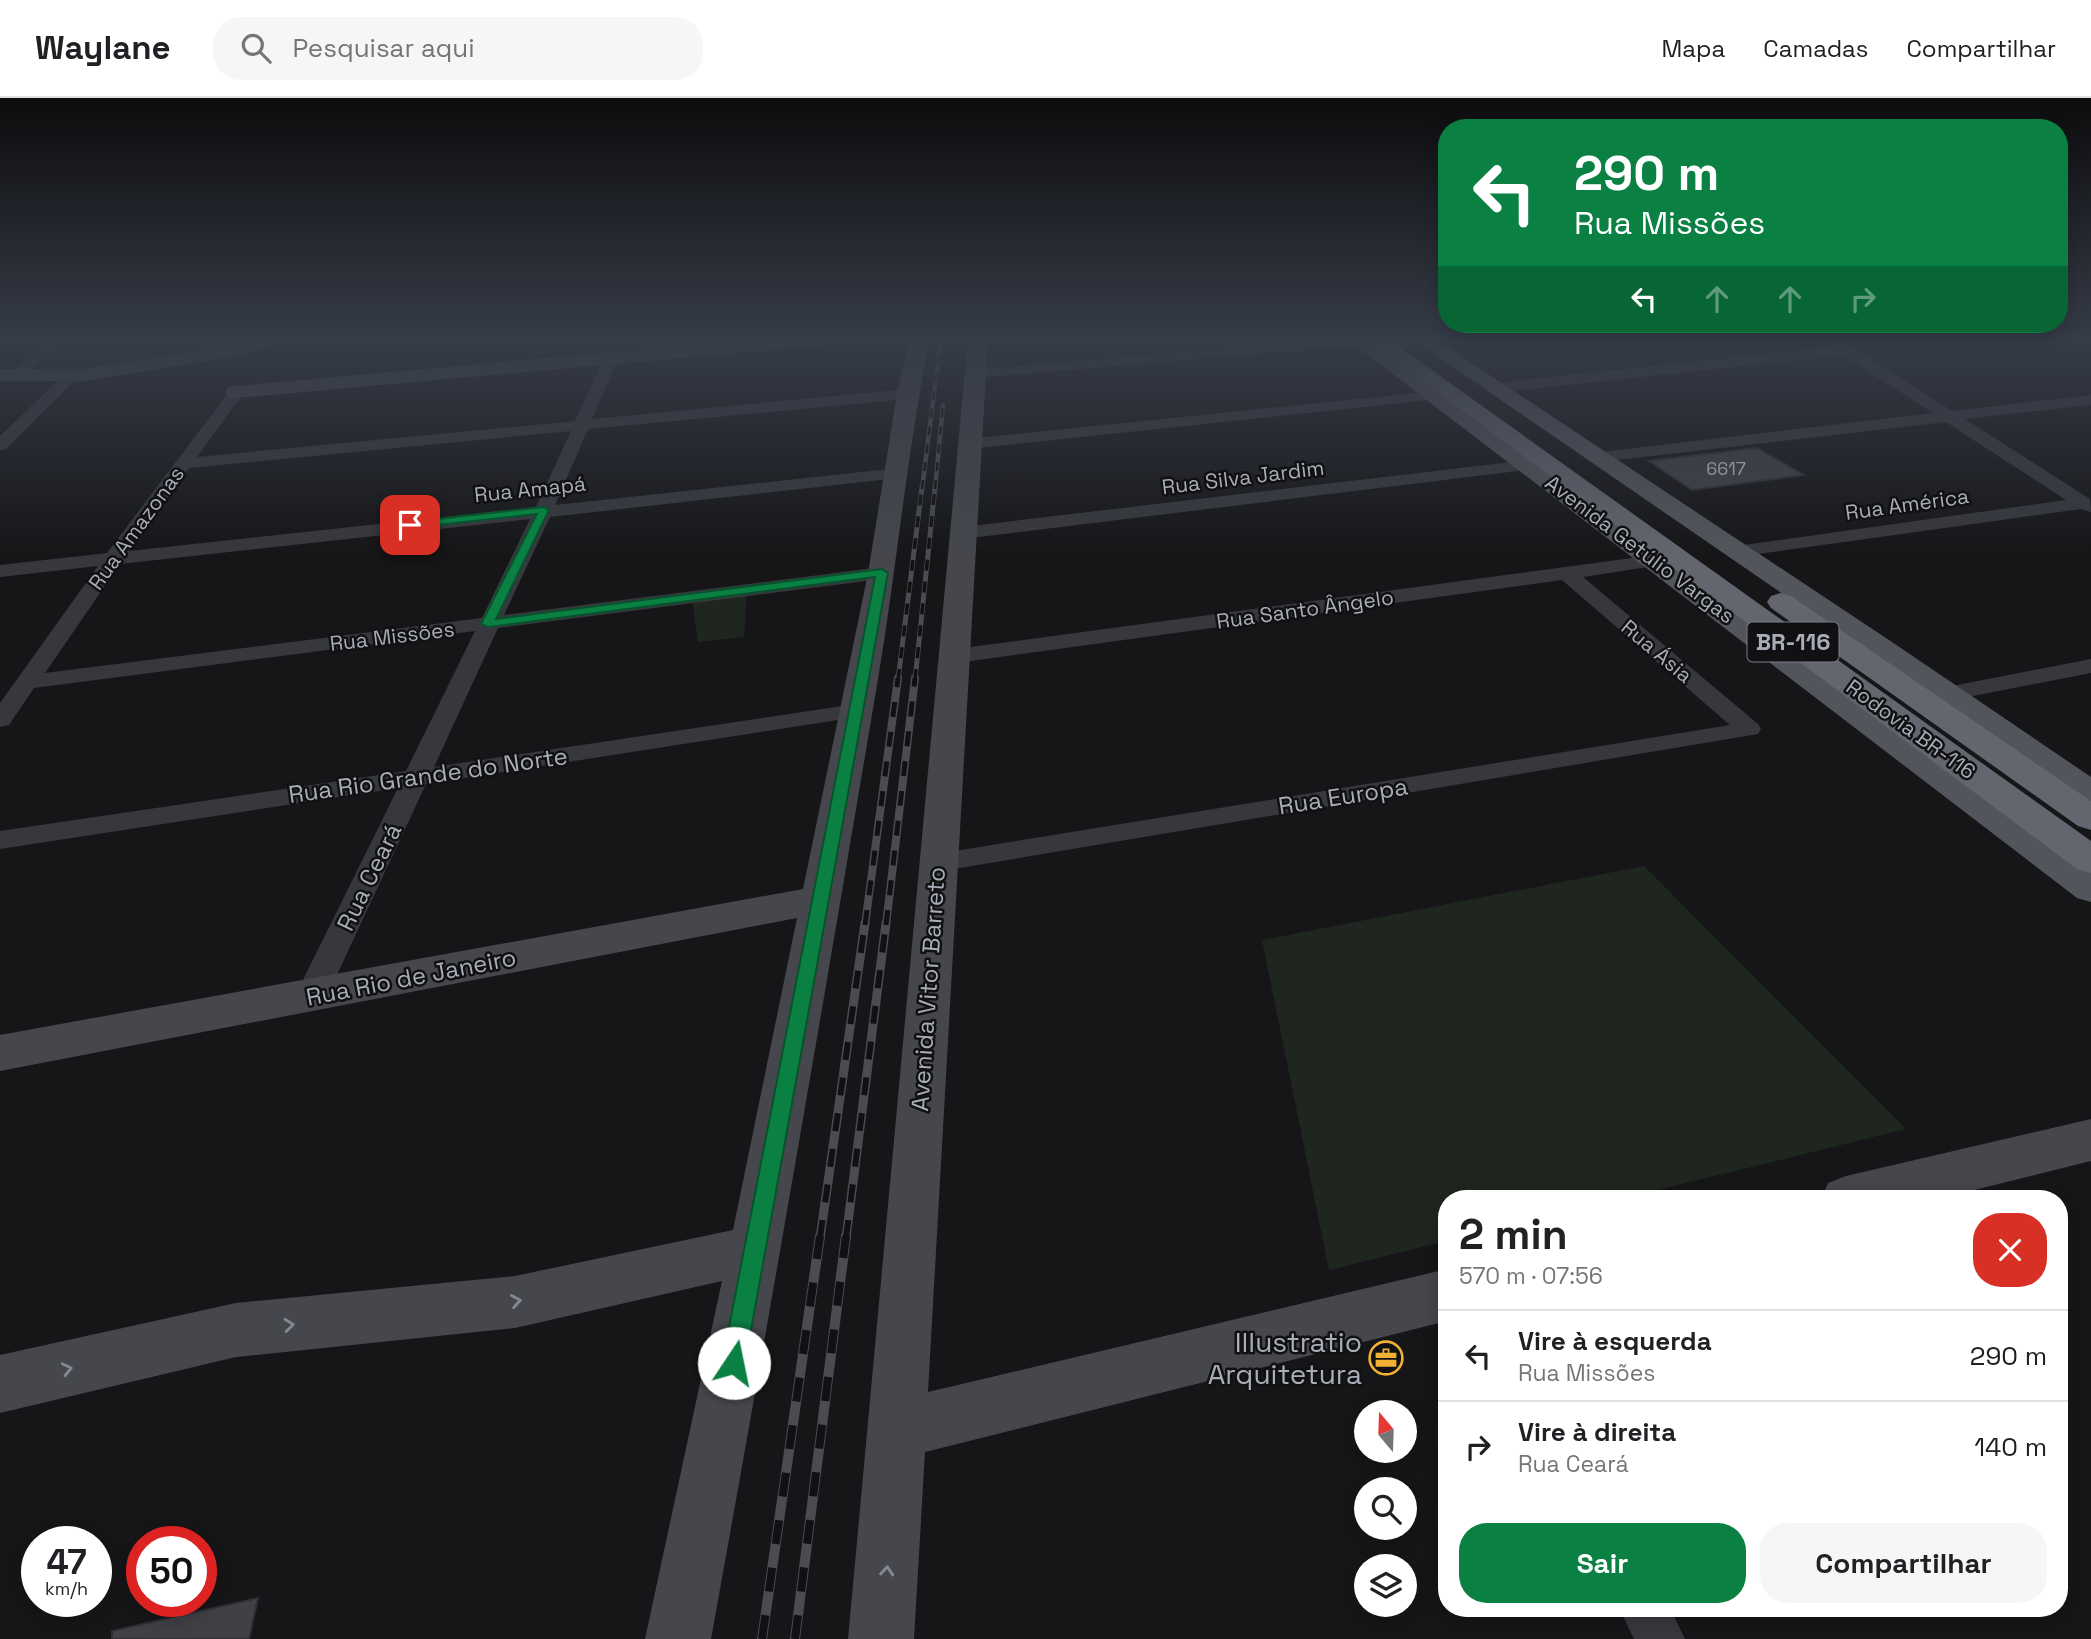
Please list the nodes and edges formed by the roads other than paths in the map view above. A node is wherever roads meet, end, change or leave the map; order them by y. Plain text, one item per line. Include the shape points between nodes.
1 (36, 410) edge
2 (223, 410) edge
3 (586, 410) edge
4 (739, 410) edge
5 (906, 410) edge
6 (971, 410) edge
7 (1299, 410) edge
8 (1453, 410) edge
9 (1487, 410) edge
10 (1493, 410) edge
11 (1528, 410) edge
12 (1940, 410) edge
13 (1996, 410) edge
14 (1948, 415) junction
15 (1508, 422) junction
16 (579, 425) junction
17 (968, 444) junction
18 (0, 445) edge
19 (1600, 457) junction
20 (184, 463) junction
21 (1529, 465) junction
22 (898, 473) junction
23 (2081, 483) dead end
24 (2061, 487) junction
25 (2087, 505) edge
26 (544, 510) junction
27 (962, 533) junction
28 (1736, 551) junction
29 (114, 558) junction
30 (1654, 561) junction
31 (0, 571) edge
32 (882, 573) junction
33 (1566, 573) junction
34 (488, 624) junction
35 (956, 656) junction
36 (2091, 667) edge
37 (27, 682) junction
38 (1947, 694) junction
39 (856, 711) junction
40 (0, 720) edge
41 (1749, 729) joint
42 (418, 776) junction
43 (2091, 794) edge
44 (1999, 818) junction
45 (2091, 818) edge
46 (0, 840) edge
47 (2091, 860) edge
48 (936, 863) junction
49 (2091, 875) edge
50 (2091, 888) edge
51 (821, 900) junction
52 (311, 996) junction
53 (0, 1053) edge
54 (2091, 1140) edge
55 (1883, 1190) edge
56 (755, 1250) junction
57 (1438, 1297) edge
58 (0, 1384) edge
59 (898, 1429) junction
60 (1648, 1617) edge
61 (678, 1639) edge
62 (881, 1639) edge
63 (1661, 1639) edge

1 - 18 street
2 - 20 street, Rua Amazonas
3 - 16 street, Rua Ceará
4 - 16 street
5 - 22 main road
6 - 17 main road, Avenida Vitor Barreto
7 - 17 street
8 - 21 main road, Avenida Getúlio Vargas
9 - 15 highway, BR-116
10 - 15 highway, BR-116
11 - 19 main road, Avenida Getúlio Vargas
12 - 14 street
13 - 14 street
14 - 19 street
14 - 24 street
15 - 45 highway, Rodovia BR-116 / BR-116
15 - 47 highway, Rodovia BR-116 / BR-116
16 - 20 street
16 - 26 street, Rua Ceará
17 - 27 main road, Avenida Vitor Barreto
19 - 28 main road, Avenida Getúlio Vargas
20 - 29 street, Rua Amazonas
21 - 27 street, Rua Silva Jardim
21 - 30 main road, Avenida Getúlio Vargas
22 - 26 street, Rua Amapá
22 - 32 main road
23 - 24 street
24 - 25 street
25 - 28 street, Rua América
26 - 29 street, Rua Amapá
26 - 34 street, Rua Ceará
27 - 35 main road, Avenida Vitor Barreto
28 - 38 main road, Avenida Getúlio Vargas
29 - 31 street, Rua Amapá
29 - 37 street, Rua Amazonas
30 - 33 street, Rua Santo Ângelo
30 - 44 main road, Avenida Getúlio Vargas
32 - 34 street, Rua Missões
32 - 39 main road
33 - 35 street, Rua Santo Ângelo
33 - 41 street, Rua Ásia
34 - 37 street, Rua Missões
34 - 42 street, Rua Ceará
35 - 48 main road, Avenida Vitor Barreto
36 - 38 street
37 - 40 street, Rua Amazonas
38 - 43 main road, Avenida Getúlio Vargas
39 - 42 street, Rua Rio Grande do Norte
39 - 51 main road
41 - 48 street, Rua Europa
42 - 46 street, Rua Rio Grande do Norte
42 - 52 street, Rua Ceará
44 - 49 highway
44 - 50 main road, Avenida Getúlio Vargas
48 - 59 main road, Avenida Vitor Barreto
51 - 52 main road, Rua Rio de Janeiro
51 - 56 main road
52 - 53 main road, Rua Rio de Janeiro
54 - 55 main road
58 -> 56 main road via 236,1330 515,1302
56 - 61 main road
57 - 59 main road
62 -> 59 main road, Avenida Vitor Barreto
60 - 63 street

